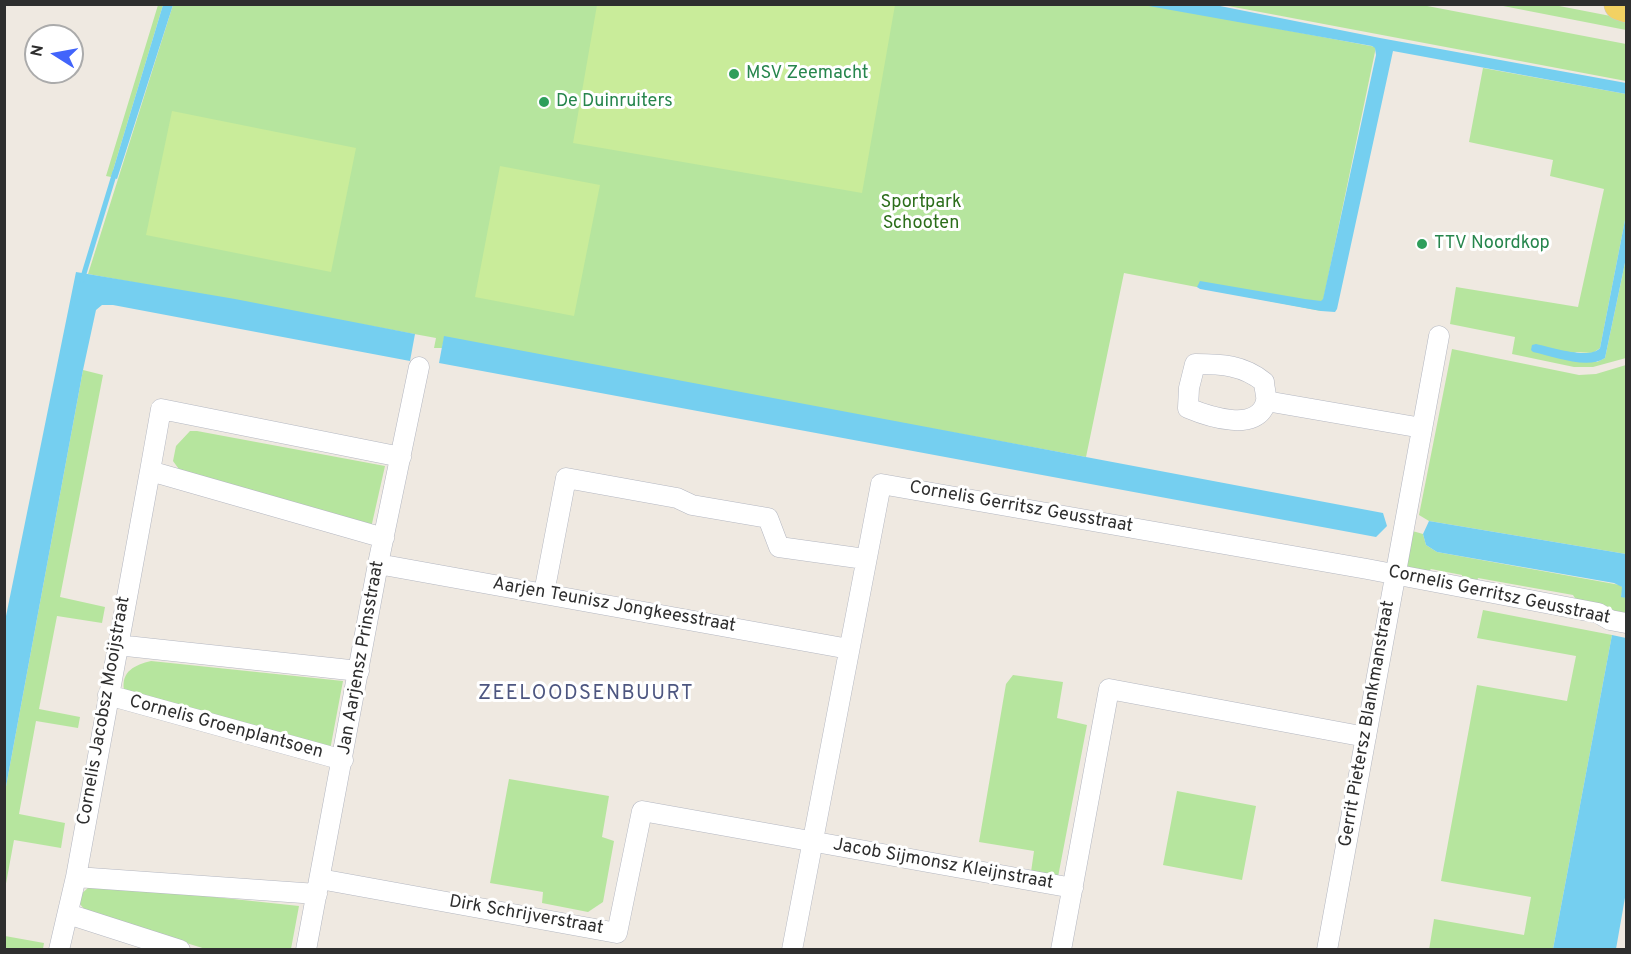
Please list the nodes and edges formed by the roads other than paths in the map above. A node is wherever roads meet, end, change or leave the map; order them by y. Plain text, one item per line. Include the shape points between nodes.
1 (1620, 4) edge
2 (1626, 6) edge
3 (1439, 336) dead end
4 (419, 367) dead end
5 (1266, 401) dead end
6 (1422, 428) junction
7 (401, 456) junction
8 (150, 471) junction
9 (384, 538) junction
10 (866, 559) junction
11 (378, 564) junction
12 (1396, 574) junction
13 (544, 593) junction
14 (1626, 623) edge
15 (117, 645) junction
16 (849, 649) junction
17 (359, 671) junction
18 (108, 695) junction
19 (1366, 737) junction
20 (343, 760) junction
21 (813, 843) junction
22 (76, 877) junction
23 (319, 887) junction
24 (1072, 888) junction
25 (68, 914) junction
26 (59, 950) edge
27 (180, 950) edge
28 (306, 950) edge
29 (792, 950) edge
30 (1061, 950) edge
31 (1327, 950) edge

1 - 2 main road
3 - 6 street, Gerrit Pietersz Blankmanstraat
4 - 7 street, Jan Aarjensz Prinsstraat
5 - 6 street
6 - 12 street, Gerrit Pietersz Blankmanstraat
7 - 8 street, Cornelis Jacobsz Mooijstraat via 161,409
7 - 9 street, Jan Aarjensz Prinsstraat
8 - 9 street
8 - 15 street, Cornelis Jacobsz Mooijstraat
9 - 11 street, Jan Aarjensz Prinsstraat
10 - 12 street, Cornelis Gerritsz Geusstraat via 881,484
10 - 13 street via 779,547 768,518 566,478
10 - 16 street, Cornelis Gerritsz Geusstraat
11 - 13 street, Aarjen Teunisz Jongkeesstraat
11 - 17 street, Jan Aarjensz Prinsstraat
12 - 14 street, Cornelis Gerritsz Geusstraat via 1599,613
12 - 19 street, Gerrit Pietersz Blankmanstraat
13 - 16 street, Aarjen Teunisz Jongkeesstraat
15 - 17 street
15 - 18 street, Cornelis Jacobsz Mooijstraat
16 - 21 street, Cornelis Gerritsz Geusstraat
17 - 20 street, Jan Aarjensz Prinsstraat
18 - 20 street, Cornelis Groenplantsoen
18 - 22 street, Cornelis Jacobsz Mooijstraat
19 - 24 street via 1109,689
19 - 31 street, Gerrit Pietersz Blankmanstraat
20 - 23 street, Jan Aarjensz Prinsstraat
21 - 23 street, Dirk Schrijverstraat via 642,811 617,933
21 - 24 street, Jacob Sijmonsz Kleijnstraat
21 - 29 street, Cornelis Gerritsz Geusstraat
22 - 23 street
22 - 25 street, Cornelis Jacobsz Mooijstraat
23 - 28 street, Jan Aarjensz Prinsstraat
24 - 30 street
25 - 26 street, Cornelis Jacobsz Mooijstraat
25 - 27 street

